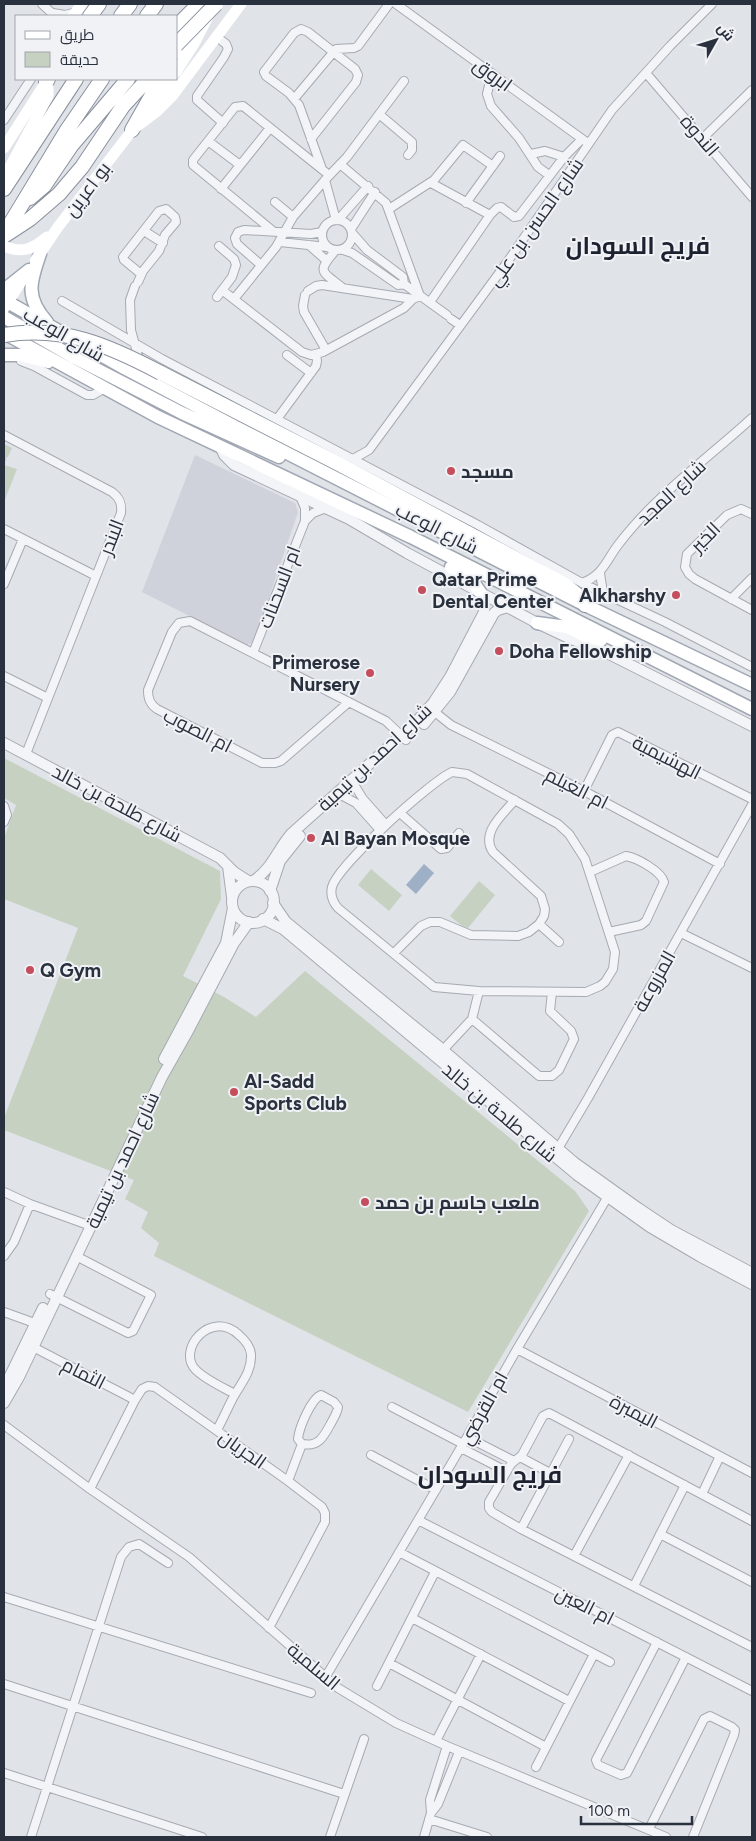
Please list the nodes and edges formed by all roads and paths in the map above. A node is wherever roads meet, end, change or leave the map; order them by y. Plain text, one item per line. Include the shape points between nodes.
1 (42, 4) edge
2 (98, 4) edge
3 (130, 4) edge
4 (156, 4) edge
5 (188, 4) edge
6 (200, 4) edge
7 (215, 4) edge
8 (241, 4) edge
9 (389, 4) edge
10 (396, 4) edge
11 (712, 4) edge
12 (81, 12) edge
13 (54, 14) edge
14 (122, 15) edge
15 (148, 15) edge
16 (178, 19) edge
17 (178, 25) edge
18 (217, 37) junction
19 (178, 43) edge
20 (178, 48) edge
21 (333, 52) junction
22 (178, 69) edge
23 (492, 73) junction
24 (646, 73) junction
25 (30, 80) edge
26 (46, 80) edge
27 (75, 80) edge
28 (101, 80) edge
29 (127, 80) edge
30 (139, 80) edge
31 (147, 80) edge
32 (161, 80) edge
33 (171, 80) edge
34 (404, 82) dead end
35 (752, 90) edge
36 (294, 99) junction
37 (128, 101) junction
38 (379, 114) junction
39 (4, 120) edge
40 (223, 122) junction
41 (270, 128) junction
42 (132, 130) junction
43 (703, 138) junction
44 (311, 139) junction
45 (582, 139) junction
46 (208, 141) junction
47 (590, 144) junction
48 (4, 148) edge
49 (531, 154) junction
50 (408, 155) dead end
51 (500, 156) dead end
52 (564, 157) junction
53 (340, 164) junction
54 (240, 165) junction
55 (494, 166) junction
56 (322, 169) junction
57 (549, 175) junction
58 (327, 178) junction
59 (431, 183) junction
60 (4, 184) edge
61 (368, 186) junction
62 (221, 189) junction
63 (375, 192) junction
64 (752, 197) edge
65 (22, 202) junction
66 (275, 202) dead end
67 (466, 203) junction
68 (389, 209) junction
69 (490, 215) junction
70 (293, 217) junction
71 (337, 220) junction
72 (58, 227) junction
73 (144, 231) junction
74 (273, 231) junction
75 (285, 232) junction
76 (322, 232) junction
77 (352, 232) junction
78 (4, 235) edge
79 (280, 242) junction
80 (162, 243) junction
81 (309, 245) junction
82 (4, 246) edge
83 (219, 246) dead end
84 (240, 247) junction
85 (327, 247) junction
86 (339, 250) junction
87 (40, 254) junction
88 (231, 257) junction
89 (327, 261) junction
90 (261, 265) junction
91 (29, 270) joint
92 (138, 281) junction
93 (404, 284) junction
94 (343, 289) junction
95 (222, 290) junction
96 (217, 297) dead end
97 (416, 297) junction
98 (234, 299) junction
99 (5, 300) edge
100 (62, 301) dead end
101 (430, 302) junction
102 (8, 320) edge
103 (460, 326) junction
104 (54, 330) junction
105 (6, 335) edge
106 (134, 342) junction
107 (326, 350) junction
108 (316, 354) junction
109 (4, 355) edge
110 (287, 355) dead end
111 (139, 360) junction
112 (4, 361) edge
113 (161, 366) junction
114 (69, 368) junction
115 (124, 368) junction
116 (311, 373) junction
117 (105, 388) junction
118 (277, 419) junction
119 (752, 420) edge
120 (4, 435) edge
121 (220, 446) junction
122 (369, 450) junction
123 (353, 459) junction
124 (305, 461) junction
125 (370, 468) junction
126 (300, 495) junction
127 (326, 508) junction
128 (752, 514) edge
129 (305, 521) junction
130 (4, 529) edge
131 (411, 537) junction
132 (23, 539) junction
133 (600, 573) junction
134 (96, 576) junction
135 (752, 578) edge
136 (582, 583) junction
137 (4, 584) edge
138 (480, 592) junction
139 (603, 593) junction
140 (731, 598) junction
141 (585, 605) junction
142 (508, 607) junction
143 (752, 610) edge
144 (537, 623) junction
145 (611, 639) junction
146 (253, 653) junction
147 (752, 667) edge
148 (4, 676) edge
149 (752, 685) edge
150 (48, 698) junction
151 (349, 702) junction
152 (752, 709) edge
153 (432, 710) junction
154 (752, 726) edge
155 (404, 738) junction
156 (4, 743) edge
157 (26, 754) junction
158 (355, 786) junction
159 (584, 791) junction
160 (343, 796) junction
161 (752, 799) edge
162 (515, 800) junction
163 (4, 806) edge
164 (752, 806) edge
165 (365, 807) junction
166 (400, 813) junction
167 (4, 822) edge
168 (383, 827) junction
169 (459, 833) dead end
170 (720, 864) junction
171 (228, 866) junction
172 (590, 872) junction
173 (250, 881) junction
174 (270, 891) junction
175 (273, 903) junction
176 (232, 904) junction
177 (263, 920) junction
178 (249, 922) junction
179 (539, 924) junction
180 (609, 932) junction
181 (681, 933) junction
182 (559, 942) dead end
183 (394, 953) junction
184 (752, 968) edge
185 (479, 991) junction
186 (552, 992) junction
187 (472, 1019) junction
188 (444, 1050) junction
189 (556, 1152) junction
190 (4, 1192) edge
191 (610, 1194) junction
192 (30, 1204) junction
193 (88, 1225) junction
194 (4, 1256) edge
195 (76, 1256) junction
196 (752, 1273) edge
197 (752, 1284) edge
198 (53, 1296) junction
199 (4, 1312) edge
200 (38, 1324) junction
201 (32, 1347) junction
202 (517, 1349) junction
203 (4, 1388) edge
204 (235, 1394) junction
205 (135, 1400) junction
206 (4, 1403) edge
207 (392, 1407) dead end
208 (4, 1425) edge
209 (217, 1430) junction
210 (569, 1439) dead end
211 (464, 1443) junction
212 (302, 1444) junction
213 (371, 1455) dead end
214 (629, 1455) junction
215 (720, 1456) junction
216 (517, 1459) junction
217 (506, 1471) junction
218 (550, 1473) junction
219 (752, 1473) edge
220 (288, 1481) junction
221 (685, 1485) junction
222 (90, 1489) junction
223 (436, 1490) junction
224 (702, 1494) junction
225 (418, 1520) junction
226 (752, 1521) edge
227 (521, 1528) junction
228 (660, 1534) junction
229 (399, 1552) junction
230 (574, 1556) junction
231 (168, 1563) dead end
232 (435, 1572) junction
233 (752, 1582) edge
234 (634, 1586) junction
235 (4, 1596) edge
236 (412, 1618) junction
237 (98, 1627) junction
238 (269, 1628) junction
239 (657, 1642) junction
240 (752, 1647) edge
241 (481, 1654) junction
242 (594, 1654) junction
243 (686, 1657) junction
244 (610, 1662) dead end
245 (389, 1663) junction
246 (325, 1678) junction
247 (4, 1684) edge
248 (377, 1686) dead end
249 (752, 1691) edge
250 (312, 1693) dead end
251 (457, 1699) junction
252 (569, 1701) junction
253 (74, 1707) junction
254 (364, 1739) dead end
255 (436, 1741) junction
256 (447, 1746) junction
257 (546, 1747) junction
258 (459, 1752) junction
259 (536, 1767) dead end
260 (4, 1772) edge
261 (47, 1787) junction
262 (344, 1794) junction
263 (430, 1816) junction
264 (649, 1829) junction
265 (31, 1837) edge
266 (202, 1837) edge
267 (330, 1837) edge
268 (424, 1837) edge
269 (487, 1837) edge
270 (666, 1837) edge
271 (692, 1837) edge

1 - 13 street
2 - 12 highway
3 - 14 highway
4 - 15 highway
5 - 16 highway
6 - 17 highway
6 - 20 highway
7 - 19 highway, bridge
7 - 22 main road
8 - 18 main road
9 - 21 street via 358,46
10 - 23 street, ابروق
11 - 24 street, شارع الحسن بن علي
18 - 40 street via 228,49 197,100
18 - 42 main road via 166,102
21 - 36 street
21 - 36 street via 305,30 297,30 288,40 264,72
21 - 44 street via 357,72 358,79
23 - 45 street, ابروق
23 - 49 street via 488,94 491,106
24 - 43 street, الندوة
24 - 47 street, شارع الحسن بن علي via 612,110
25 - 39 street
26 - 48 main road
26 - 60 main road via 48,96
27 - 60 highway
28 - 65 highway
29 - 65 highway via 71,146 44,186
30 - 37 highway
31 - 37 highway
32 - 42 highway
33 - 42 main road, بو اعرين
34 - 38 street
35 - 43 street
36 - 44 street
37 - 78 highway via 59,194 30,219
38 - 50 street via 412,142
38 - 53 street
40 - 41 street via 240,105
40 - 46 street
41 - 54 street
41 - 56 street
42 - 72 main road, بو اعرين
43 - 64 street, الندوة
44 - 56 street
45 - 47 street, ابروق
45 - 52 street
46 - 54 street
46 - 62 street via 193,160 193,165
47 - 103 street, شارع الحسن بن علي
49 - 52 street via 545,151
49 - 57 street via 538,167
51 - 55 street
52 - 57 street
53 - 58 street
53 - 61 street
54 - 62 street
55 - 59 street via 463,145
55 - 67 street
56 - 58 street
57 - 69 street via 519,216 501,207
58 - 70 street
58 - 71 street
59 - 67 street
59 - 68 street
61 - 63 street
61 - 71 street
62 - 74 street
63 - 68 street
63 - 77 street via 357,218
65 - 78 highway
66 - 70 street
67 - 69 street
68 - 97 street
69 - 101 street
70 - 75 street
71 - 76 street via 328,223
71 - 77 street via 344,221
72 - 82 main road via 31,249 20,251
72 - 87 main road, بو اعرين
73 - 80 street
73 - 80 street via 160,210 166,209 177,220
73 - 92 street via 123,257
74 - 75 street
74 - 84 street via 241,230 235,238
75 - 76 street
75 - 79 street
76 - 85 street
77 - 86 street via 350,244
77 - 93 street via 368,250 403,277
79 - 81 street
79 - 90 street
80 - 92 street
81 - 85 street
81 - 89 street
83 - 88 street
84 - 88 street
84 - 90 street
85 - 86 street
86 - 89 street
86 - 93 street via 352,253 398,285
87 - 91 main road, بو اعرين
87 - 104 main road via 31,280 31,294 39,313
88 - 95 street via 236,269
89 - 94 street via 324,272
90 - 98 street
91 - 99 main road via 15,282
92 - 106 street via 130,300
93 - 97 street
94 - 97 street
94 - 107 street via 322,285 306,293 304,312
95 - 96 street
95 - 98 street
97 - 101 street
97 - 107 street via 404,308
98 - 108 street via 302,352
99 - 104 main road, شارع الوعب
100 - 106 street, شارع الوعب
101 - 103 street
102 - 105 main road via 4,327
102 - 124 main road via 182,413 289,462
103 - 122 street, شارع الحسن بن علي
104 - 115 main road, شارع الوعب
105 - 113 highway, bridge via 35,332 80,338
105 - 114 main road, شارع الوعب
106 - 111 street
106 - 113 street, شارع الوعب
107 - 108 street
108 - 116 street via 317,364
109 - 114 main road via 27,357
110 - 116 street
111 - 113 street, شارع الوعب via 150,358
111 - 115 street, شارع الوعب
112 - 117 street via 28,363 87,395 94,395
113 - 118 street, شارع الوعب
113 - 141 highway via 565,585
114 - 117 main road, شارع الوعب
115 - 124 main road, شارع الوعب
116 - 118 street
117 - 121 main road, شارع الوعب
118 - 123 street, شارع الوعب
119 - 133 street, شارع المجد via 638,522
120 - 134 street, البندر via 117,495 120,513
121 - 126 street, شارع الوعب via 234,465
121 - 131 main road, شارع الوعب
122 - 123 street, شارع الحسن بن علي
122 - 125 street
123 - 125 street, شارع الوعب
124 - 141 main road, شارع الوعب
125 - 136 street, شارع الوعب
126 - 127 street, شارع الوعب
126 - 129 street, ام السحنات
127 - 129 street, ام السحنات via 313,512
127 - 138 street, شارع الوعب
128 - 140 street, الخير via 742,509 727,515 687,554 685,567 689,574
129 - 146 street, ام السحنات
130 - 132 street
131 - 138 main road via 430,555 471,579
131 - 145 main road, شارع الوعب
132 - 134 street
132 - 137 street
133 - 136 street, شارع المجد
133 - 139 street
134 - 150 street, البندر
135 - 140 street
136 - 139 street, شارع الوعب
138 - 142 street, شارع الوعب
138 - 153 street, شارع احمد بن تيمية via 485,605 483,614
139 - 147 street, شارع الوعب
140 - 143 street, الخير
141 - 149 main road, شارع الوعب
142 - 144 street, شارع الوعب
142 - 153 street, شارع احمد بن تيمية via 498,610 490,618 457,681
144 - 145 main road via 566,626 593,639
144 - 154 street, شارع الوعب via 599,649
145 - 152 main road, شارع الوعب
146 - 151 street, ام الصوب
146 - 151 street, ام الصوب via 190,621 179,623 172,632 148,690 149,700 157,709 268,764 281,761
148 - 150 street
150 - 157 street, البندر
151 - 155 street, ام الصوب via 386,721
153 - 155 street, شارع احمد بن تيمية
153 - 159 street, ام الغيلم via 457,728
155 - 158 street, شارع احمد بن تيمية
155 - 173 street, شارع احمد بن تيمية via 291,834 264,873
156 - 157 street, شارع طلحة بن خالد
157 - 171 street, شارع طلحة بن خالد via 217,856
158 - 160 street, شارع احمد بن تيمية
158 - 165 street
159 - 161 street, الهشيمية via 616,732
159 - 170 street, ام الغيلم
160 - 165 street
160 - 174 street, شارع احمد بن تيمية via 285,852
162 - 166 street via 467,774 452,772 437,780
162 - 172 street via 558,824 569,834
162 - 179 street via 490,832 488,846 541,896 545,909
163 - 167 street via 7,815
164 - 170 street, المزروعة
165 - 168 street
166 - 168 street
166 - 169 street via 441,849 447,848
168 - 183 street via 344,868 332,885 331,893 338,908
170 - 181 street, المزروعة
171 - 173 street, شارع طلحة بن خالد
171 - 176 street
172 - 180 street
172 - 180 street via 626,856 657,872 664,882 642,925
173 - 174 street via 263,884
173 - 176 street via 235,890
174 - 175 street
175 - 177 street via 272,910
175 - 188 street, شارع طلحة بن خالد via 286,922
176 - 178 street via 239,917
176 - 193 street, شارع احمد بن تيمية via 226,943 156,1074
177 - 178 street
177 - 189 street, شارع طلحة بن خالد via 283,929
178 - 193 street, شارع احمد بن تيمية via 234,943 162,1077
179 - 182 street
179 - 183 street via 518,936 470,935 440,922 430,922 421,926
180 - 186 street via 615,962 606,982 586,992
181 - 184 street
181 - 189 street, المزروعة
183 - 185 street via 434,986
185 - 186 street
185 - 187 street
186 - 187 street via 550,1012 571,1031 574,1039 559,1070 552,1076 539,1076
187 - 188 street
188 - 189 street, شارع طلحة بن خالد
189 - 191 street, شارع طلحة بن خالد
190 - 192 street
191 - 196 street, شارع طلحة بن خالد
191 - 197 street, شارع طلحة بن خالد via 663,1235
191 - 202 street, ام القرضي
192 - 193 street
192 - 194 street via 14,1242
193 - 195 street, شارع احمد بن تيمية
193 - 198 street, شارع احمد بن تيمية
195 - 198 street, شارع احمد بن تيمية
195 - 198 street via 148,1292 150,1298 133,1331 128,1333
198 - 200 street, شارع احمد بن تيمية
199 - 200 street
200 - 201 street, شارع احمد بن تيمية
200 - 203 street, شارع احمد بن تيمية
201 - 205 street, الثمام
201 - 206 street, شارع احمد بن تيمية
202 - 211 street, ام القرضي
202 - 215 street, البمبرة
204 - 204 street via 249,1371 251,1353 248,1343 231,1328 216,1325 203,1331 194,1342 190,1362 195,1370
204 - 209 street
205 - 209 street, الجريان via 148,1386 155,1387
205 - 222 street, الجريان
207 - 211 street
208 - 222 street, السلمية
209 - 220 street, الجريان
210 - 218 street
211 - 216 street
211 - 217 street
211 - 223 street, ام القرضي
212 - 212 street via 316,1444 322,1439 337,1412 338,1406 334,1402 321,1396 316,1398 298,1432
212 - 220 street
213 - 223 street
214 - 216 street via 549,1413 543,1416
214 - 221 street
214 - 230 street
215 - 219 street, البمبرة
215 - 224 street
216 - 217 street
216 - 218 street
217 - 227 street via 489,1502 489,1508
218 - 227 street
220 - 238 street, الجريان via 322,1507 325,1522
221 - 224 street
221 - 228 street
222 - 238 street, السلمية via 189,1557
223 - 225 street, ام القرضي
224 - 226 street
225 - 229 street, ام القرضي
225 - 239 street, ام العين
227 - 230 street
228 - 233 street
228 - 234 street
229 - 232 street
229 - 246 street, ام القرضي
230 - 234 street
231 - 237 street via 139,1544 129,1546 121,1557
232 - 236 street
232 - 242 street
234 - 240 street
235 - 237 street
236 - 241 street
236 - 245 street
237 - 250 street
237 - 253 street
238 - 246 street, السلمية
239 - 243 street, ام العين
239 - 243 street via 596,1760 598,1765 621,1775 626,1773
241 - 251 street
241 - 252 street
242 - 244 street
242 - 252 street
243 - 249 street, ام العين
245 - 248 street
245 - 251 street
246 - 255 street, السلمية via 396,1723
247 - 253 street
251 - 255 street
251 - 257 street
252 - 257 street
253 - 261 street
253 - 262 street
254 - 262 street
255 - 256 street, السلمية
256 - 258 street, السلمية
256 - 263 street via 430,1800
257 - 259 street
258 - 263 street
258 - 264 street, السلمية
260 - 261 street
261 - 265 street
261 - 266 street
262 - 267 street
263 - 268 street
263 - 269 street
264 - 270 street, السلمية
264 - 271 street via 704,1719 710,1716 732,1727 734,1735

